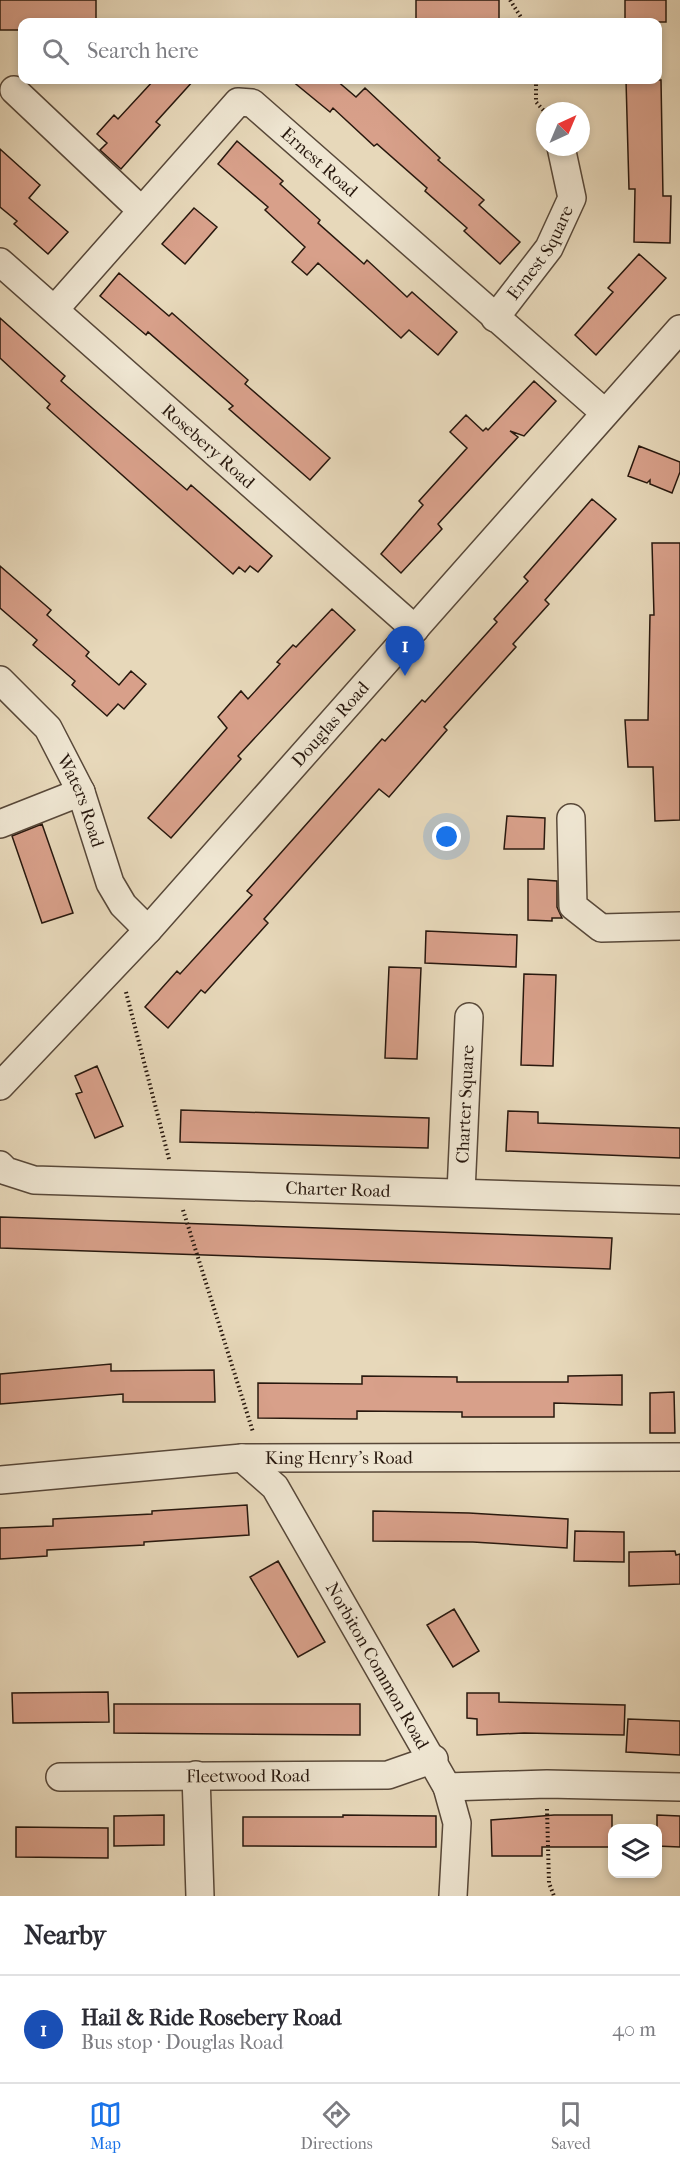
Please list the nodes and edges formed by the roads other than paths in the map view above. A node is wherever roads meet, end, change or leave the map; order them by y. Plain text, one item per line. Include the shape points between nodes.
1 (14, 90) dead end
2 (563, 156) edge
3 (141, 210) junction
4 (0, 262) edge
5 (55, 309) junction
6 (495, 318) junction
7 (680, 329) edge
8 (605, 413) junction
9 (415, 629) junction
10 (0, 680) edge
11 (81, 792) junction
12 (571, 818) dead end
13 (0, 824) edge
14 (680, 926) edge
15 (148, 930) junction
16 (469, 1017) dead end
17 (0, 1086) edge
18 (0, 1165) edge
19 (461, 1192) junction
20 (680, 1200) edge
21 (680, 1457) edge
22 (242, 1458) junction
23 (0, 1480) edge
24 (434, 1759) junction
25 (196, 1775) junction
26 (60, 1777) dead end
27 (447, 1787) junction
28 (680, 1787) edge
29 (200, 1896) edge
30 (453, 1896) edge

1 - 3 street
2 - 6 street, Ernest Square via 572,198 549,248
3 - 5 street, Ernest Road
3 - 6 street, Ernest Road via 238,102 252,103
4 - 5 street, Rosebery Road
5 - 9 street, Rosebery Road
6 - 8 street, Ernest Road
7 - 8 street, Douglas Road
8 - 9 street, Douglas Road
9 - 15 street, Douglas Road
10 - 11 street, Waters Road via 48,728
11 - 13 street
11 - 15 street, Waters Road via 110,883 123,905
12 - 14 street via 573,906 601,928
15 - 17 street, Douglas Road
16 - 19 street, Charter Square
18 - 19 street, Charter Road via 6,1171 34,1180
19 - 20 street, Charter Road
21 - 22 street, King Henry's Road
22 - 23 street, King Henry's Road
22 - 24 street, Norbiton Common Road via 275,1487
24 - 25 street, Fleetwood Road via 388,1775
24 - 27 street, Norbiton Common Road
25 - 26 street, Fleetwood Road
25 - 29 street
27 - 28 street
27 - 30 street, Norbiton Common Road via 457,1823

